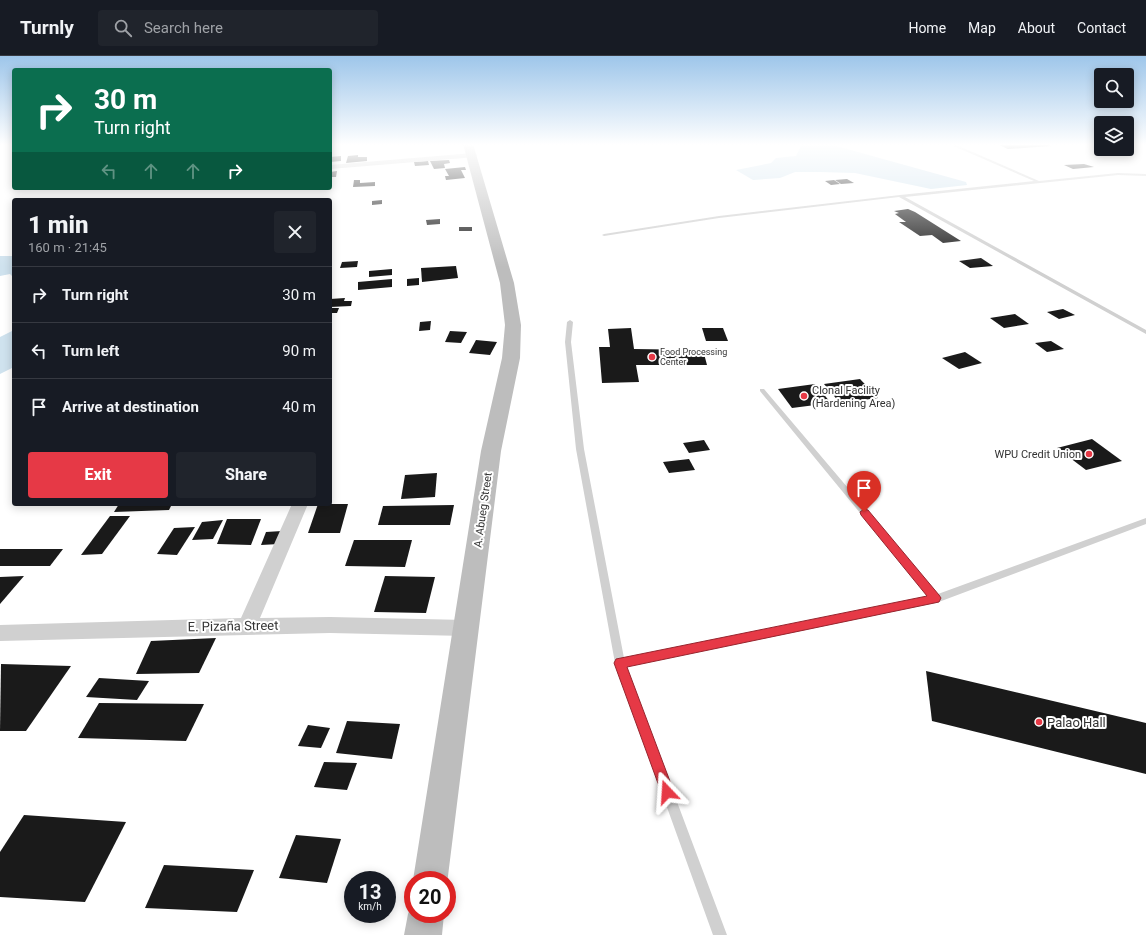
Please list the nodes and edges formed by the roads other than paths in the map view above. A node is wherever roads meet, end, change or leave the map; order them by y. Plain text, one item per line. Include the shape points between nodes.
1 (480, 185) edge
2 (1009, 185) edge
3 (900, 196) junction
4 (604, 235) dead end
5 (570, 322) dead end
6 (1146, 332) edge
7 (762, 390) dead end
8 (299, 506) edge
9 (1146, 521) edge
10 (936, 598) junction
11 (247, 626) junction
12 (466, 628) junction
13 (0, 633) edge
14 (620, 663) junction
15 (432, 871) edge
16 (425, 923) edge
17 (423, 935) edge
18 (720, 935) edge

1 - 12 street, A. Abueg Street via 507,283 513,325 510,358 491,451
2 - 3 lane
3 - 4 lane via 719,217
3 - 6 lane
5 - 14 lane via 568,342 580,448
7 - 10 lane
8 - 11 street
9 - 10 lane
10 - 14 lane
11 - 12 street, E. Pizaña Street
11 - 13 street, E. Pizaña Street
12 - 15 street, A. Abueg Street
14 - 18 lane
16 - 17 street

